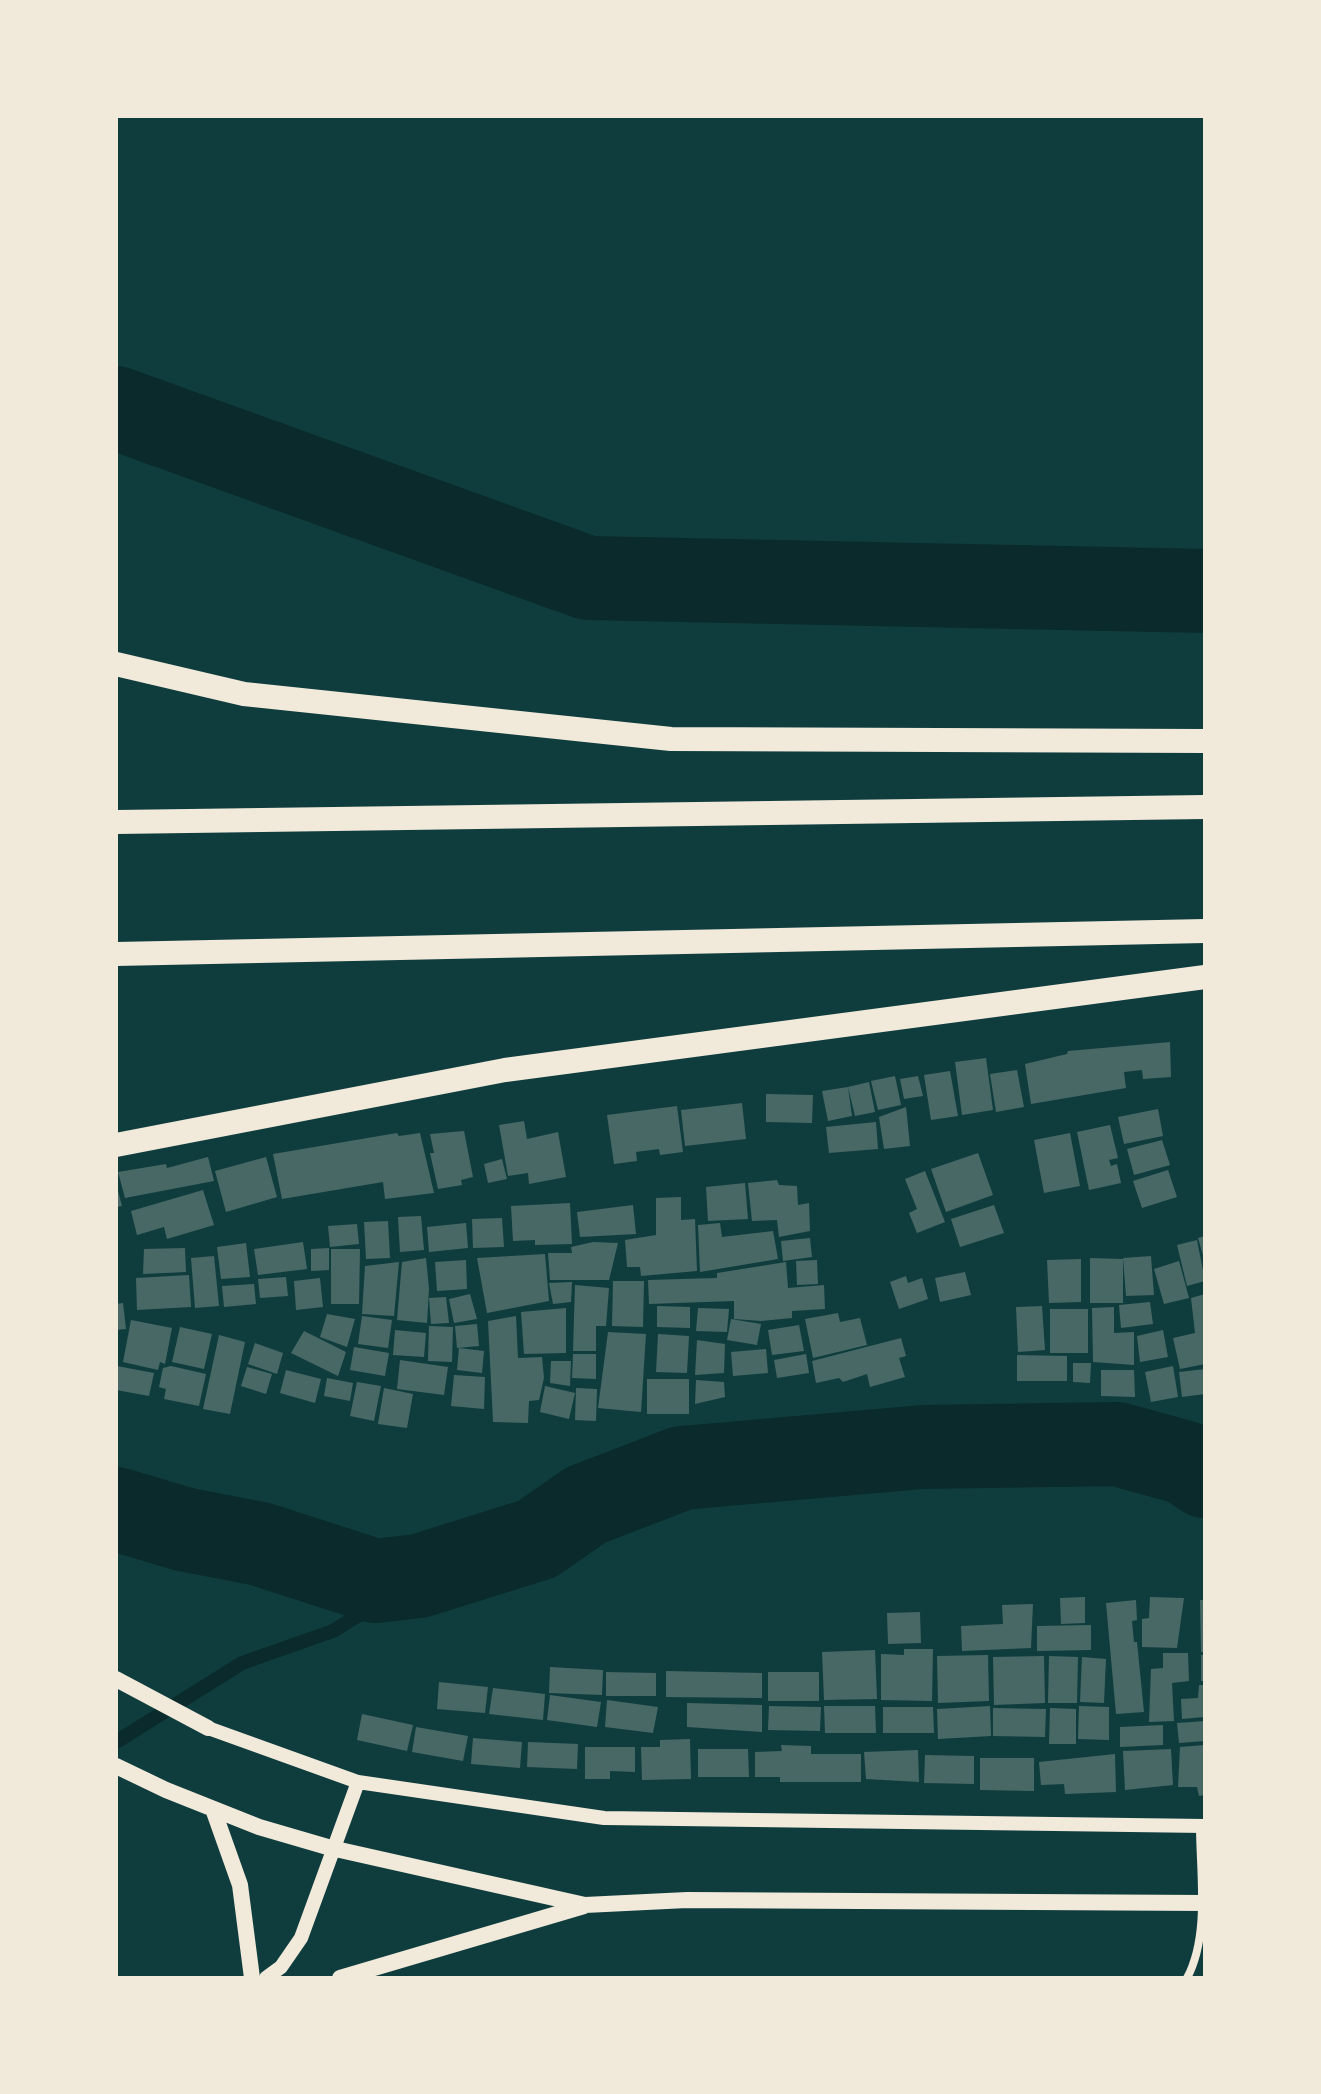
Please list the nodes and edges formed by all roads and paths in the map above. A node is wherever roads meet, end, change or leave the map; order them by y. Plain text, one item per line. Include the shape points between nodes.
1 (116, 664) edge
2 (1205, 741) edge
3 (1205, 807) edge
4 (116, 822) edge
5 (1205, 931) edge
6 (116, 954) edge
7 (1205, 977) edge
8 (116, 1145) edge
9 (116, 1679) edge
10 (208, 1728) joint
11 (116, 1766) edge
12 (358, 1782) junction
13 (213, 1809) junction
14 (1202, 1826) edge
15 (331, 1848) junction
16 (1203, 1903) edge
17 (585, 1905) junction
18 (252, 1978) edge
19 (266, 1978) edge
20 (340, 1978) edge
21 (1187, 1978) edge

1 - 2 highway via 244,694 671,739
3 - 4 highway
5 - 6 highway
7 - 8 highway via 505,1070
9 - 10 main road
10 - 12 street
11 - 13 main road
12 - 14 street via 604,1818
12 - 15 street
13 - 15 main road
13 - 18 main road via 240,1885
14 - 16 street
15 - 17 main road
15 - 19 street via 301,1938 281,1967
16 - 17 main road via 687,1900
16 - 21 street
17 - 20 main road

